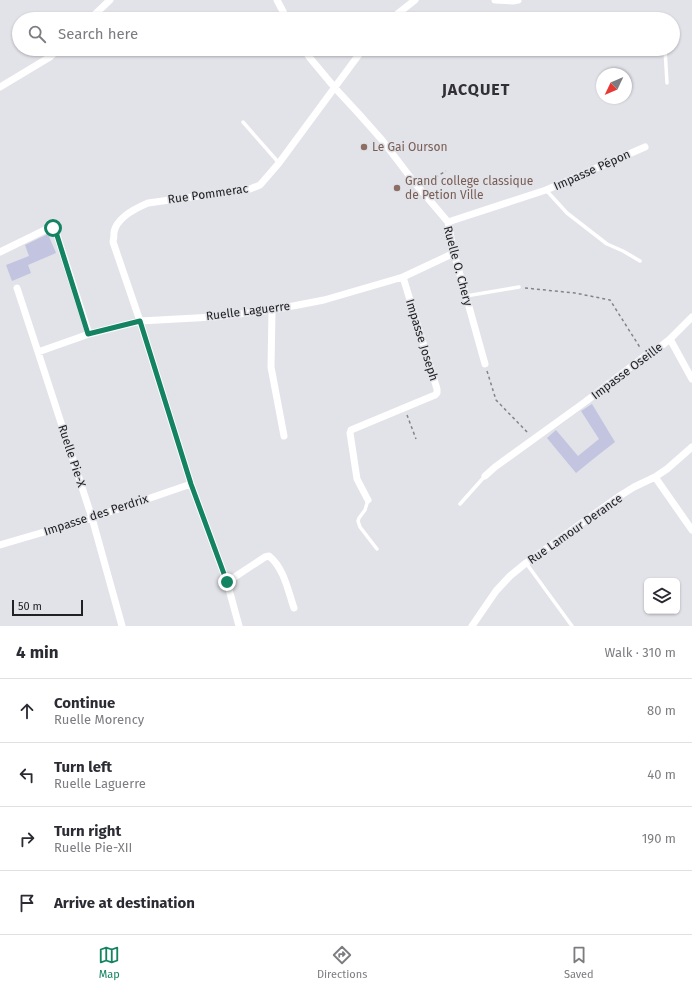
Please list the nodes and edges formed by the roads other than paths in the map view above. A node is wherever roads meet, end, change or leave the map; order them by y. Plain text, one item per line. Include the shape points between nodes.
1 (110, 0) edge
2 (277, 0) edge
3 (415, 0) edge
4 (495, 0) edge
5 (518, 0) edge
6 (97, 12) edge
7 (283, 12) edge
8 (400, 12) edge
9 (50, 56) edge
10 (309, 56) edge
11 (358, 56) edge
12 (665, 56) edge
13 (667, 83) dead end
14 (0, 87) edge
15 (335, 88) junction
16 (243, 122) dead end
17 (645, 147) dead end
18 (280, 163) junction
19 (546, 190) junction
20 (448, 222) junction
21 (0, 252) edge
22 (454, 253) junction
23 (640, 261) dead end
24 (403, 277) junction
25 (519, 287) road end
26 (16, 288) dead end
27 (466, 296) junction
28 (272, 310) junction
29 (692, 317) edge
30 (140, 321) junction
31 (88, 334) junction
32 (670, 339) junction
33 (38, 352) junction
34 (485, 364) road end
35 (692, 379) edge
36 (284, 436) dead end
37 (692, 447) edge
38 (485, 476) joint
39 (655, 477) junction
40 (191, 484) junction
41 (368, 500) joint
42 (460, 504) dead end
43 (92, 518) junction
44 (692, 530) edge
45 (0, 545) edge
46 (377, 549) dead end
47 (526, 563) junction
48 (227, 582) junction
49 (294, 608) dead end
50 (121, 626) edge
51 (239, 626) edge
52 (472, 626) edge
53 (572, 626) edge

1 - 6 street
2 - 7 street
3 - 8 street
4 - 5 street
9 - 14 street
10 - 15 street, Ruelle O. Chery
11 - 15 street, Rue Pommerac
12 - 13 lane
15 - 18 street, Rue Pommerac
15 - 20 street, Ruelle O. Chery via 382,140
16 - 18 lane
17 - 19 street, Impasse Pépon
18 - 30 street, Rue Pommerac via 260,185 250,189 148,203 134,209 119,222 114,230 114,242
19 - 20 street, Impasse Pépon
19 - 23 lane via 567,213 606,244 623,250
20 - 22 street, Ruelle O. Chery
21 - 31 street via 50,227 55,229
22 - 24 street, Ruelle Laguerre
22 - 27 street, Ruelle O. Chery
24 - 28 street, Ruelle Laguerre via 324,300
24 - 41 street, Impasse Joseph via 437,393 351,430 357,479
25 - 27 lane
26 - 33 street, Ruelle Pie-X
27 - 34 street, Ruelle O. Chery
28 - 30 street, Ruelle Laguerre via 214,317
28 - 36 street via 271,367
29 - 32 street, Impasse Oseille
30 - 31 street, Ruelle Laguerre
30 - 40 street, Rue Pommerac
31 - 33 street, Ruelle Laguerre
32 - 35 street
32 - 38 street, Impasse Oseille
33 - 43 street, Ruelle Pie-X
37 - 39 street, Rue Lamour Derance
38 - 42 lane
39 - 44 street
39 - 47 street, Rue Lamour Derance via 618,497
40 - 43 street, Impasse des Perdrix
40 - 48 street, Rue Pommerac
41 - 46 lane, Impasse Joseph via 358,521
43 - 45 street, Impasse des Perdrix
43 - 50 street, Ruelle Pie-X
47 - 52 street, Rue Lamour Derance via 496,591
47 - 53 lane
48 - 49 street via 269,556 281,571
48 - 51 street, Rue Pommerac

